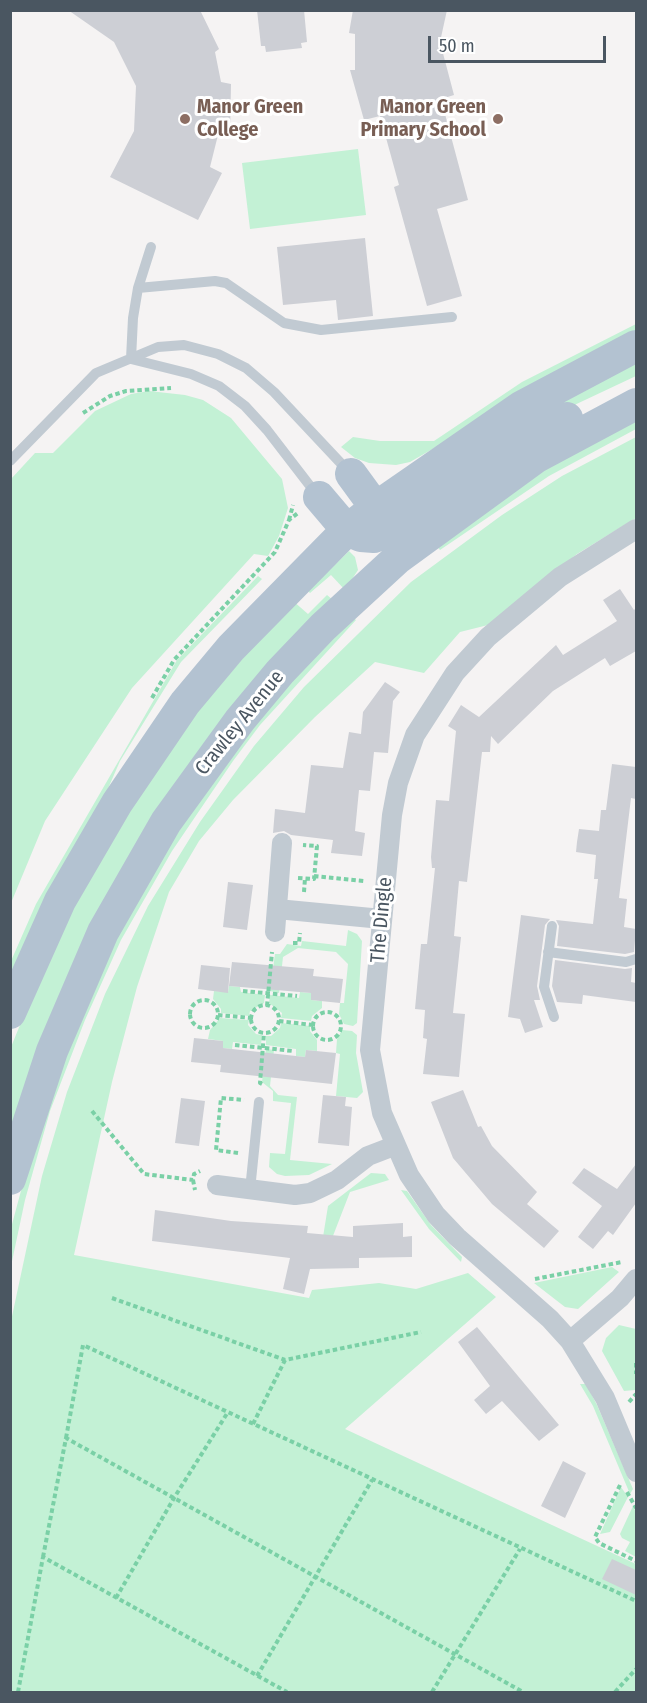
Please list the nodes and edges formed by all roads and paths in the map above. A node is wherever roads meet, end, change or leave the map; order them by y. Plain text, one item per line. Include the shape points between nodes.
1 (151, 247) dead end
2 (138, 288) junction
3 (452, 317) dead end
4 (636, 346) edge
5 (131, 359) junction
6 (636, 386) edge
7 (176, 389) dead end
8 (636, 404) edge
9 (78, 417) dead end
10 (10, 461) edge
11 (351, 474) junction
12 (416, 479) junction
13 (306, 500) junction
14 (290, 520) dead end
15 (380, 521) junction
16 (636, 529) edge
17 (347, 530) junction
18 (372, 581) junction
19 (282, 843) dead end
20 (314, 876) dead end
21 (385, 883) junction
22 (277, 909) junction
23 (381, 919) junction
24 (552, 926) dead end
25 (274, 942) joint
26 (548, 952) junction
27 (636, 959) edge
28 (243, 991) dead end
29 (268, 993) junction
30 (297, 996) dead end
31 (267, 1006) junction
32 (10, 1013) edge
33 (218, 1015) junction
34 (554, 1017) dead end
35 (252, 1018) junction
36 (279, 1021) junction
37 (313, 1025) junction
38 (235, 1045) dead end
39 (293, 1051) dead end
40 (259, 1102) dead end
41 (92, 1111) dead end
42 (394, 1146) junction
43 (10, 1179) edge
44 (217, 1185) joint
45 (250, 1190) junction
46 (634, 1270) edge
47 (535, 1288) dead end
48 (112, 1298) dead end
49 (421, 1332) dead end
50 (570, 1341) junction
51 (285, 1360) junction
52 (636, 1363) edge
53 (636, 1374) edge
54 (624, 1394) dead end
55 (636, 1394) edge
56 (628, 1402) junction
57 (631, 1410) dead end
58 (228, 1412) junction
59 (253, 1424) junction
60 (66, 1438) junction
61 (636, 1472) edge
62 (372, 1480) junction
63 (174, 1498) junction
64 (636, 1508) edge
65 (520, 1549) junction
66 (43, 1557) junction
67 (636, 1561) edge
68 (314, 1576) junction
69 (116, 1598) junction
70 (636, 1601) edge
71 (456, 1653) junction
72 (636, 1670) edge
73 (257, 1676) junction
74 (18, 1692) edge
75 (287, 1692) edge
76 (432, 1692) edge
77 (524, 1692) edge
78 (615, 1692) edge

1 - 2 lane
2 - 3 lane via 226,283 284,323 321,330
2 - 5 lane
4 - 12 main road via 521,407
5 - 10 lane via 96,373 81,385
5 - 11 lane via 158,346 184,345 218,354 246,368 274,392
5 - 13 lane via 190,374 219,386 245,406 267,430
6 - 15 main road via 515,443
7 - 9 path via 126,391 110,396
8 - 18 main road, Crawley Avenue via 536,458 433,531
11 - 12 main road via 385,485
11 - 15 main road
12 - 15 main road
13 - 14 path
13 - 17 main road
15 - 17 main road
15 - 18 main road via 383,554
16 - 21 street, The Dingle via 560,577 522,607 477,648 440,693 415,735 398,783
17 - 32 main road via 231,648 150,751 60,901
18 - 43 main road, Crawley Avenue via 273,680 201,770 160,832 103,932 74,994
19 - 22 street
20 - 21 path
21 - 23 street, The Dingle
22 - 23 street
22 - 25 street
23 - 42 street, The Dingle via 370,1050 379,1101
24 - 26 lane
25 - 29 path
26 - 27 lane via 626,962
26 - 34 lane via 545,993
28 - 29 path
29 - 30 path
29 - 31 path
31 - 35 path via 261,1005 252,1012
31 - 36 path via 273,1006
33 - 33 path via 209,1028 197,1027 190,1018 191,1006 200,999 212,1001
33 - 35 path
35 - 36 path via 251,1024 264,1033 270,1033
36 - 37 path
37 - 37 path via 322,1012 334,1013 341,1021 340,1033 331,1040 319,1039
38 - 39 path
40 - 45 lane
41 - 44 path via 144,1174 193,1180 194,1174 202,1170 219,1172
42 - 45 street via 368,1156 337,1180 310,1193
42 - 50 street, The Dingle via 436,1215
44 - 45 street
46 - 47 path via 527,1281
46 - 50 street via 620,1298
48 - 51 path
49 - 51 path
50 - 61 street, The Dingle via 605,1398
51 - 59 path
52 - 53 path
54 - 56 path
55 - 56 path
56 - 57 path
58 - 59 path
58 - 60 path via 83,1345
58 - 63 path
59 - 62 path
60 - 63 path
60 - 66 path
62 - 65 path
62 - 68 path
63 - 68 path
63 - 69 path
64 - 67 path via 622,1482 595,1537 599,1543
65 - 70 path
65 - 71 path
66 - 69 path
66 - 74 path
68 - 71 path
68 - 73 path
69 - 73 path
71 - 76 path
71 - 77 path
72 - 78 path
73 - 75 path

